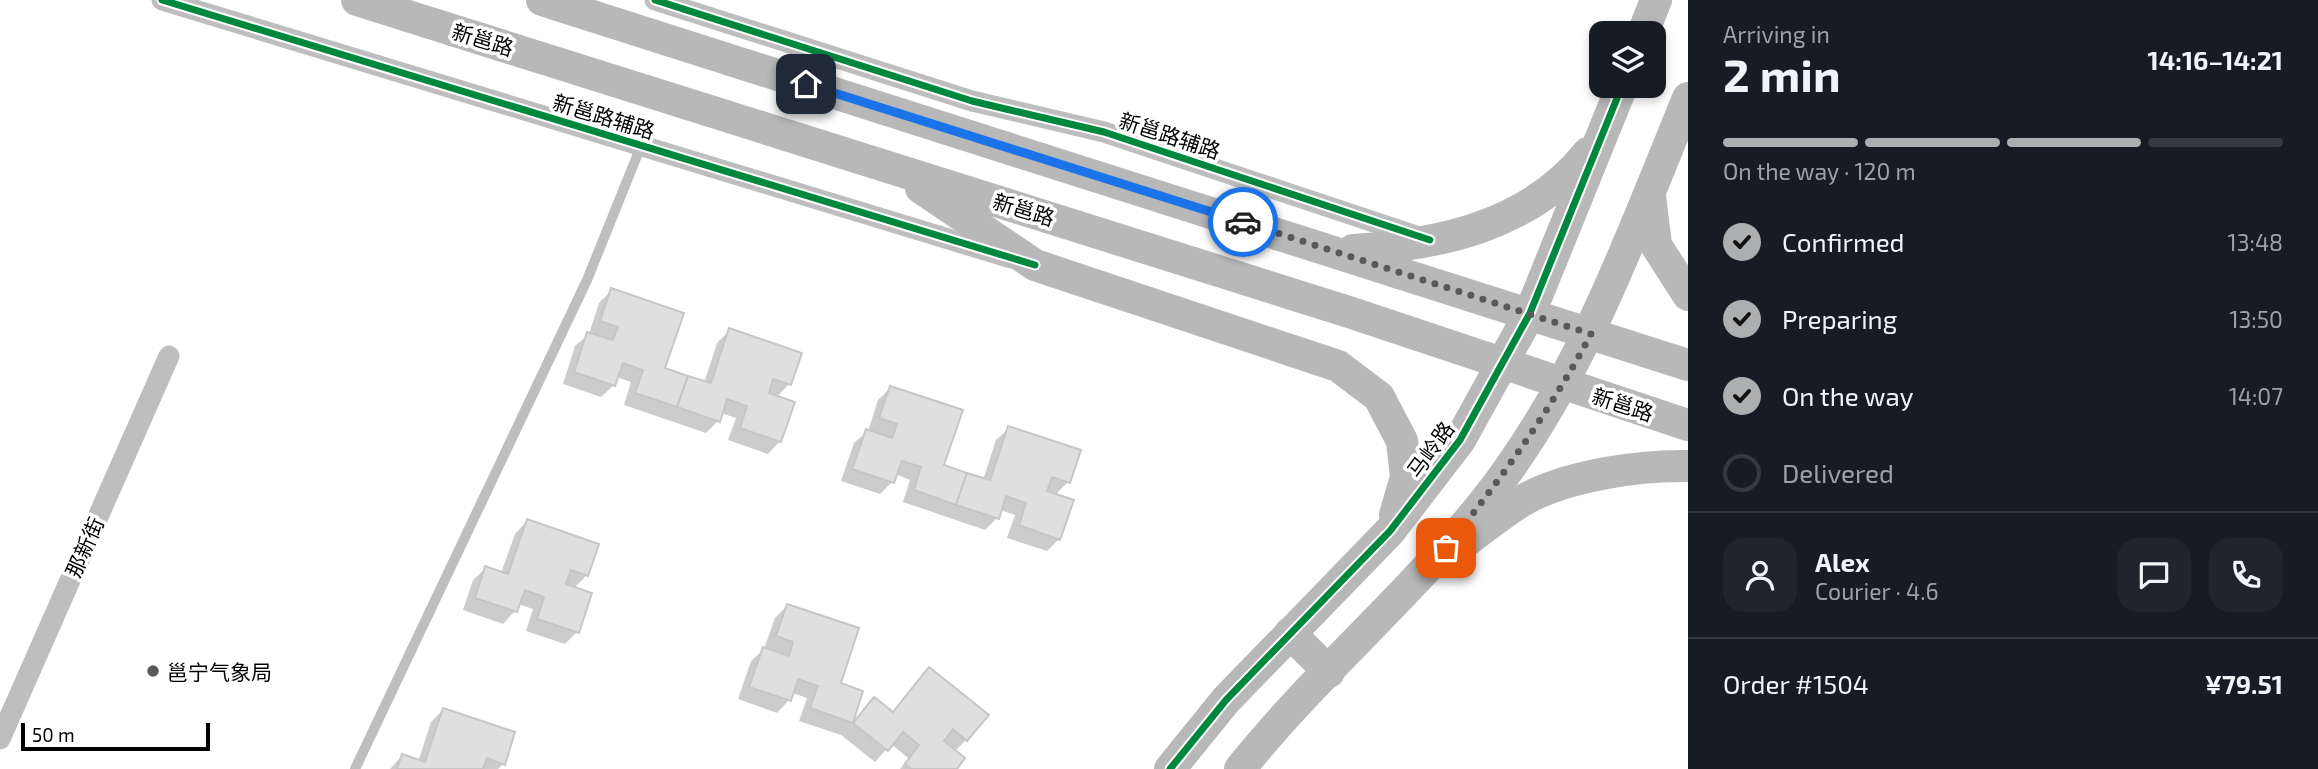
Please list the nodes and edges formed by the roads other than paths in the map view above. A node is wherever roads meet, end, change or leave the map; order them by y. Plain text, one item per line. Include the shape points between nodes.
1 (162, 0) edge
2 (357, 0) edge
3 (542, 0) edge
4 (655, 0) edge
5 (1656, 0) edge
6 (1648, 21) edge
7 (1617, 98) edge
8 (1688, 98) edge
9 (1602, 134) junction
10 (641, 146) junction
11 (891, 168) junction
12 (1650, 191) junction
13 (1430, 240) junction
14 (1334, 251) junction
15 (1035, 265) junction
16 (1688, 295) edge
17 (1530, 313) junction
18 (1591, 334) junction
19 (169, 356) dead end
20 (1504, 364) junction
21 (1688, 365) edge
22 (1564, 384) junction
23 (1688, 425) edge
24 (1680, 468) edge
25 (1390, 531) junction
26 (1432, 566) junction
27 (1290, 633) junction
28 (1329, 671) junction
29 (0, 739) edge
30 (355, 769) edge
31 (1170, 769) edge
32 (1240, 769) edge

1 - 10 street, 新邕路辅路
2 - 11 main road, 新邕路
3 - 14 main road
4 - 13 street, 新邕路辅路 via 972,101 1104,132
5 - 6 main road
7 - 9 main road, 马岭路
8 - 12 main road
9 - 13 main road via 1571,174 1537,201 1488,227
9 - 17 main road, 马岭路
10 - 15 street, 新邕路辅路
10 - 30 lane via 587,280
11 - 15 main road
11 - 20 main road, 新邕路
12 - 16 main road via 1656,245
12 - 18 main road
13 - 14 main road
14 - 17 main road
15 - 25 main road via 1338,366 1379,397 1402,440 1406,477
17 - 18 main road
17 - 20 main road, 马岭路
18 - 21 main road
18 - 22 main road
19 - 29 street, 那新街
20 - 22 main road, 新邕路
20 - 25 main road, 马岭路 via 1460,440
22 - 23 main road, 新邕路
22 - 26 main road via 1506,474
24 - 26 main road via 1593,476 1533,495
25 - 27 main road, 马岭路
26 - 28 main road
27 - 28 main road
27 - 31 main road, 马岭路 via 1226,700
28 - 32 main road

